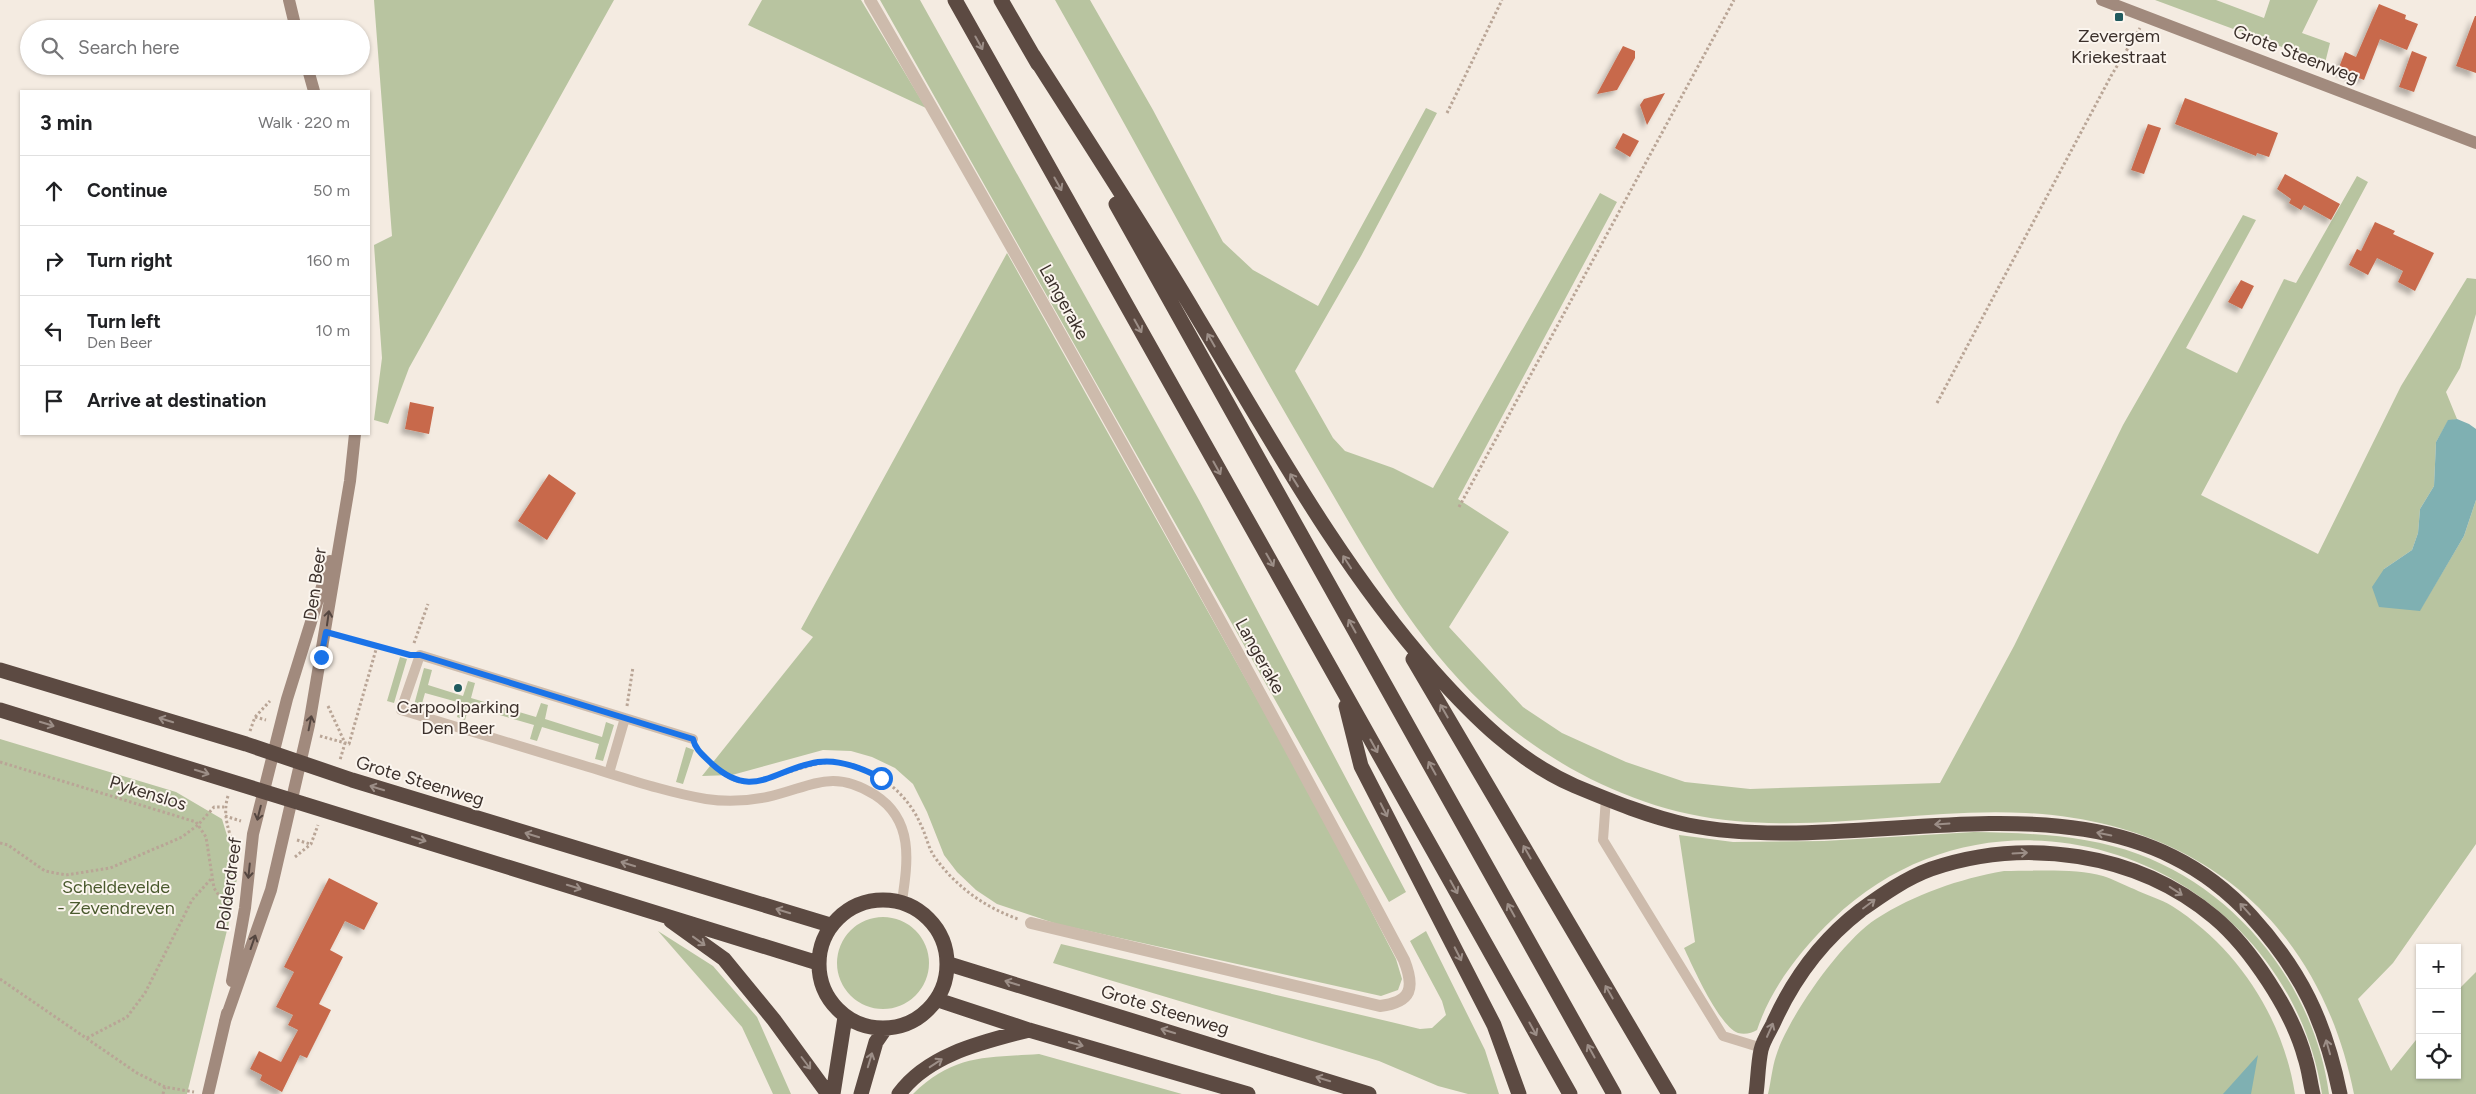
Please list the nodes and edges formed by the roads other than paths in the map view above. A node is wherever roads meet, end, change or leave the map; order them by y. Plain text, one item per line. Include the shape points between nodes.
1 (289, 0) edge
2 (870, 0) edge
3 (955, 0) edge
4 (1001, 0) edge
5 (2102, 0) edge
6 (294, 20) edge
7 (1033, 55) junction
8 (310, 75) edge
9 (314, 90) edge
10 (2476, 143) edge
11 (354, 435) edge
12 (341, 528) junction
13 (1396, 630) junction
14 (0, 670) edge
15 (1342, 688) junction
16 (0, 710) edge
17 (625, 718) junction
18 (693, 739) road end
19 (274, 753) junction
20 (300, 762) junction
21 (609, 774) junction
22 (264, 791) junction
23 (1606, 798) junction
24 (291, 800) junction
25 (902, 901) junction
26 (660, 913) junction
27 (1031, 924) road end
28 (830, 925) junction
29 (818, 963) junction
30 (949, 964) junction
31 (938, 1000) junction
32 (845, 1017) junction
33 (225, 1021) junction
34 (885, 1029) junction
35 (1029, 1030) junction
36 (1762, 1048) junction
37 (203, 1094) edge
38 (828, 1094) edge
39 (833, 1094) edge
40 (861, 1094) edge
41 (899, 1094) edge
42 (1248, 1094) edge
43 (1369, 1094) edge
44 (1519, 1094) edge
45 (1570, 1094) edge
46 (1614, 1094) edge
47 (1669, 1094) edge
48 (1756, 1094) edge
49 (2313, 1094) edge
50 (2340, 1094) edge

1 - 6 street
2 - 27 street, Langerake via 1026,270 1278,724 1404,960 1410,976 1410,990 1406,998 1396,1004 1380,1006
3 -> 15 highway
4 - 7 highway
5 - 10 street, Grote Steenweg
13 -> 7 highway via 1354,572 1266,436 1200,320
46 -> 7 highway
8 - 9 street
11 - 12 street, Den Beer
12 - 19 street, Den Beer via 287,699
20 -> 12 street, Den Beer via 310,725
13 - 23 highway via 1468,711 1515,751 1571,784
47 -> 13 highway
19 -> 14 highway, Grote Steenweg
15 -> 44 highway via 1361,766 1494,1025
15 -> 45 highway
16 -> 22 highway
17 - 18 lane
17 - 21 lane
17 - 21 lane via 415,655 401,710
19 - 20 highway, Grote Steenweg
19 - 22 street, Polderdreef
20 - 24 street, Polderdreef
28 -> 20 highway, Grote Steenweg
21 - 25 lane via 706,799 739,801 767,797 812,782 829,780 857,787 887,804 900,823 908,856
22 - 24 highway
22 -> 33 street, Polderdreef via 253,834 245,908
23 - 36 lane via 1603,840 1723,1036
50 -> 23 highway via 2327,1041 2304,984 2272,940 2234,898 2182,862 2130,839 2022,822 1816,832 1745,831 1688,825
24 -> 26 highway
33 -> 24 street, Polderdreef via 271,890
25 - 28 highway via 875,898 850,907
25 - 30 highway via 926,914 943,936
26 - 29 highway
26 -> 38 highway via 724,960 774,1020
28 - 29 highway
29 - 32 highway via 825,993
30 - 31 highway
43 -> 30 highway, Grote Steenweg
31 - 34 highway via 912,1022
31 - 35 highway
32 - 34 highway via 864,1026
32 - 39 highway
33 - 37 street, Polderdreef
40 -> 34 highway via 876,1042
41 -> 35 highway via 907,1082 941,1059
35 -> 42 highway
36 - 48 highway
36 -> 49 highway via 1784,1000 1811,960 1841,926 1880,896 1929,870 1977,856 2026,852 2075,855 2127,868 2170,887 2214,917 2250,955 2283,1006 2305,1057

